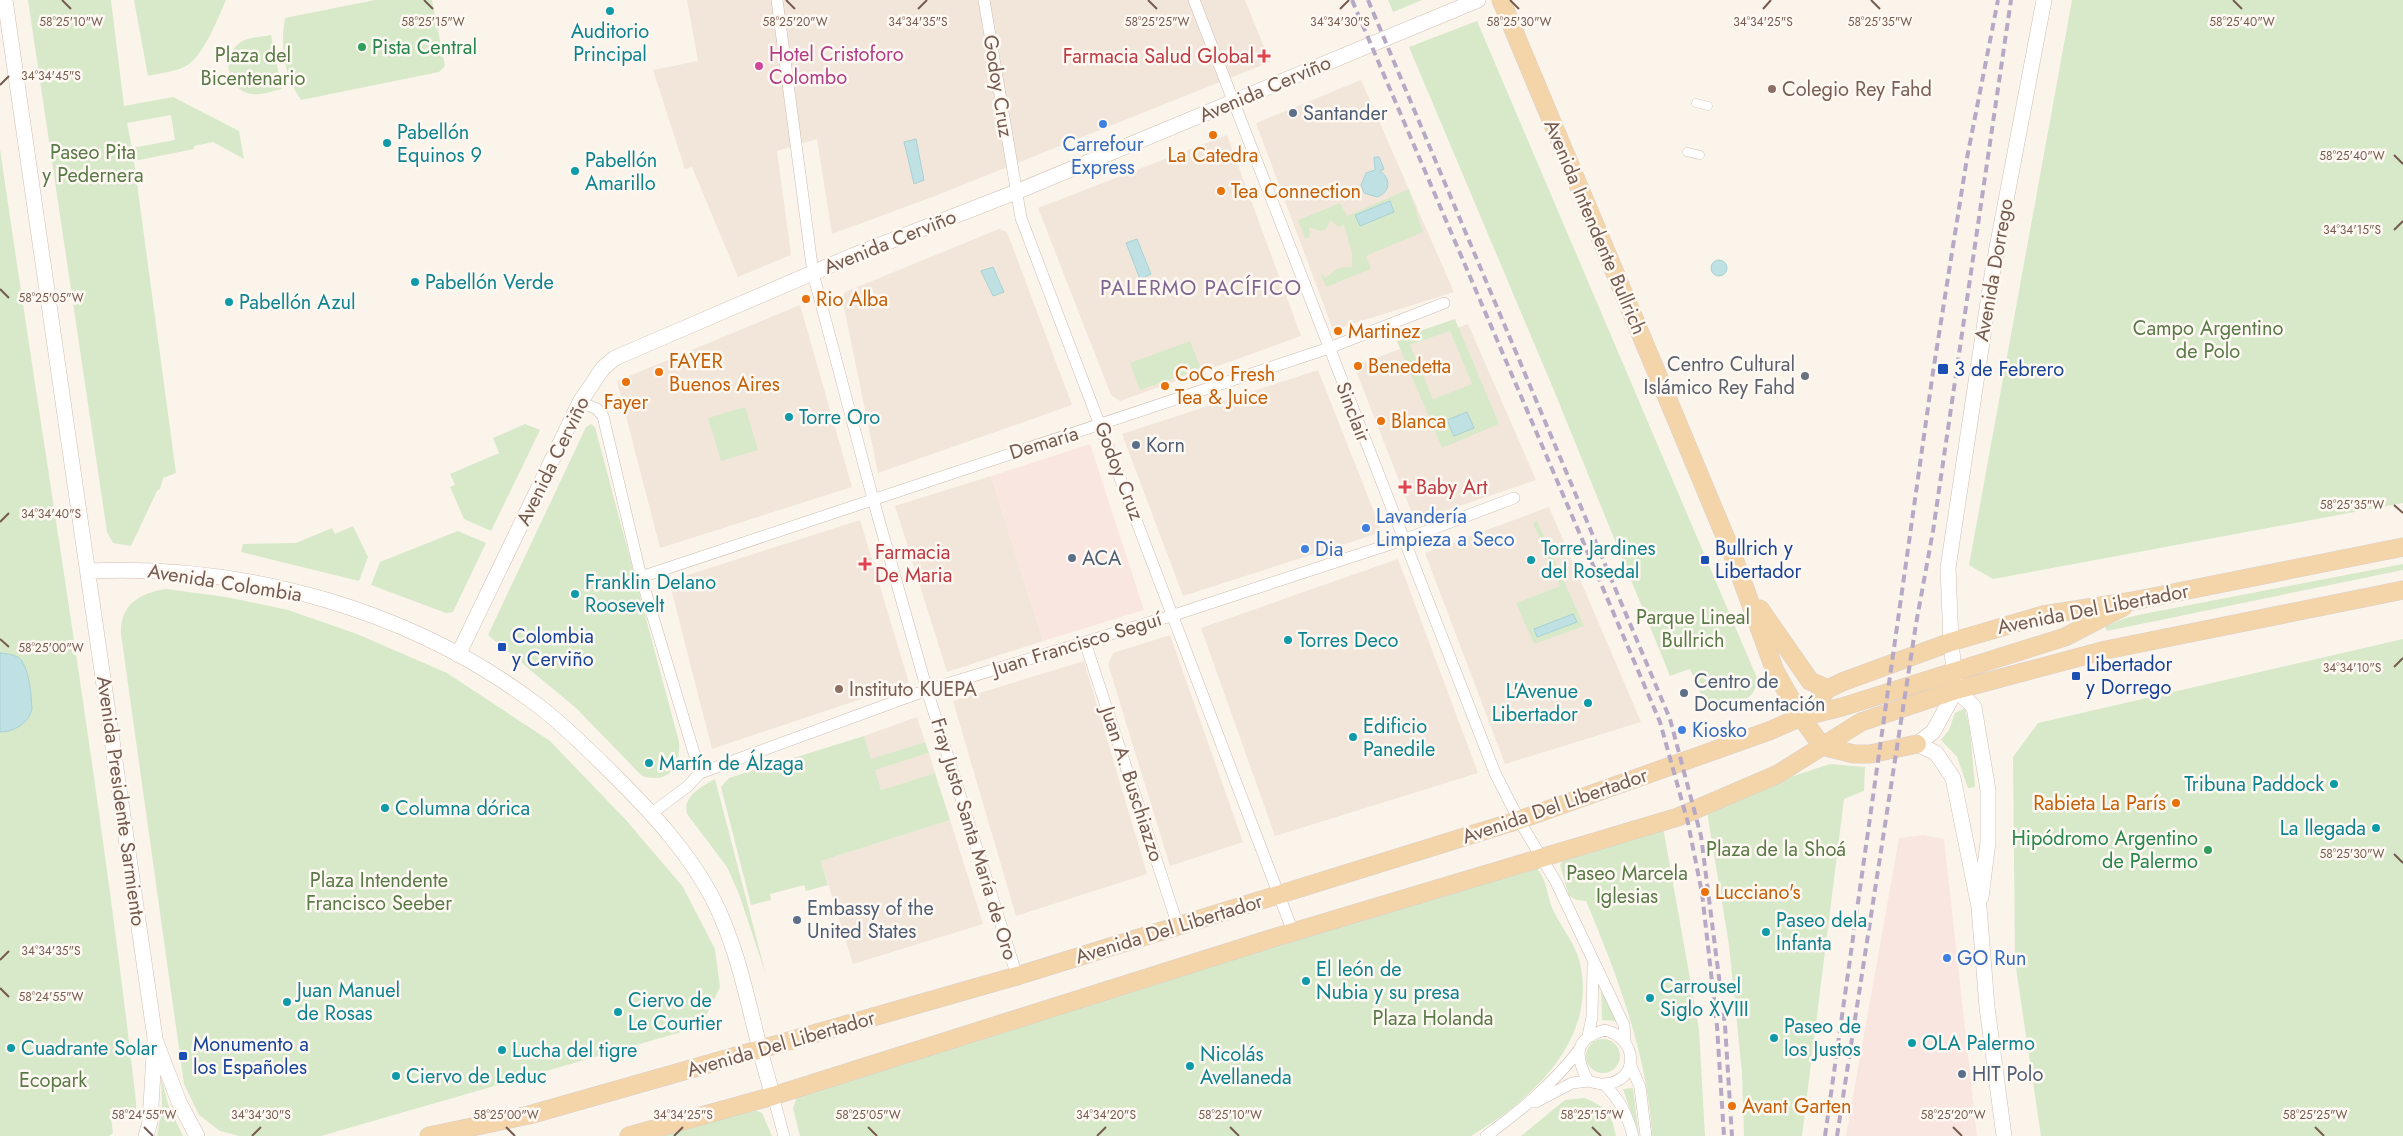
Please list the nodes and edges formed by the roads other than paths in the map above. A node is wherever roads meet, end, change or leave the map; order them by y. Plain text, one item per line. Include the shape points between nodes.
1 (5, 0) edge
2 (777, 0) edge
3 (984, 0) edge
4 (1194, 0) edge
5 (1478, 0) edge
6 (1501, 0) edge
7 (2044, 0) edge
8 (1233, 102) junction
9 (1696, 103) dead end
10 (1708, 106) dead end
11 (1687, 152) dead end
12 (1700, 155) dead end
13 (1016, 192) junction
14 (814, 273) junction
15 (1444, 303) dead end
16 (1329, 348) junction
17 (580, 402) junction
18 (1101, 425) junction
19 (1514, 498) dead end
20 (873, 499) junction
21 (1403, 540) junction
22 (2403, 547) edge
23 (89, 571) junction
24 (641, 577) junction
25 (2403, 590) edge
26 (1748, 592) junction
27 (2133, 601) junction
28 (1174, 615) junction
29 (1085, 642) junction
30 (1951, 642) junction
31 (458, 655) junction
32 (1954, 671) junction
33 (1828, 689) junction
34 (927, 690) junction
35 (1956, 690) junction
36 (1801, 717) junction
37 (1861, 722) junction
38 (1917, 744) junction
39 (1822, 746) junction
40 (700, 773) junction
41 (652, 813) junction
42 (1519, 820) junction
43 (1542, 856) junction
44 (1280, 895) junction
45 (1979, 907) junction
46 (1178, 926) junction
47 (1294, 932) junction
48 (1594, 962) junction
49 (1017, 976) junction
50 (1588, 1036) junction
51 (155, 1038) junction
52 (1625, 1041) junction
53 (1579, 1050) junction
54 (758, 1051) junction
55 (1631, 1066) junction
56 (1588, 1082) junction
57 (1604, 1084) junction
58 (773, 1096) junction
59 (1519, 1112) junction
60 (529, 1116) junction
61 (146, 1136) edge
62 (197, 1136) edge
63 (428, 1136) edge
64 (485, 1136) edge
65 (629, 1136) edge
66 (784, 1136) edge
67 (1486, 1136) edge
68 (1633, 1136) edge
69 (1646, 1136) edge
70 (2004, 1136) edge

1 - 23 main road, Avenida Presidente Sarmiento
2 - 14 street, Fray Justo Santa María de Oro
3 - 13 street, Godoy Cruz
4 - 8 street, Sinclair
5 - 8 main road, Avenida Cerviño
6 - 26 main road, Avenida Intendente Bullrich
7 - 30 main road, Avenida Dorrego via 1993,269 1949,558
8 - 13 main road, Avenida Cerviño
8 - 16 street, Sinclair
9 - 10 street
11 - 12 street
13 - 14 main road, Avenida Cerviño
13 - 18 street, Godoy Cruz via 1021,218
14 - 17 main road, Avenida Cerviño via 629,350 603,368
14 - 20 street, Fray Justo Santa María de Oro
15 - 16 street, Demaría
16 - 18 street, Demaría
16 - 21 street, Sinclair
17 - 24 street via 597,409 603,416
17 - 31 main road, Avenida Cerviño
18 - 20 street, Demaría
18 - 28 street, Godoy Cruz
19 - 21 street, Juan Francisco Seguí
20 - 24 street, Demaría
20 - 34 street, Fray Justo Santa María de Oro
21 - 28 street, Juan Francisco Seguí
21 - 42 street, Sinclair via 1495,773
22 - 27 main road, Avenida Del Libertador
23 - 31 main road, Avenida Colombia via 140,569 191,573 288,590 390,622
23 - 51 main road, Avenida Presidente Sarmiento
24 - 40 street
25 - 35 main road, Avenida Del Libertador via 2106,650
26 - 33 main road, Avenida Intendente Bullrich via 1810,680
26 - 36 main road, Avenida Intendente Bullrich via 1774,671
27 - 30 main road, Avenida Del Libertador via 2043,616
27 - 32 main road via 2064,637
28 - 29 street, Juan Francisco Seguí
28 - 44 street, Godoy Cruz
29 - 34 street, Juan Francisco Seguí
29 - 46 street, Juan A. Buschiazzo
30 - 32 main road, Avenida Dorrego
30 - 33 main road, Avenida Del Libertador
31 - 41 main road, Avenida Colombia via 540,708
32 - 35 main road, Avenida Dorrego
32 - 36 main road
33 - 36 main road, Avenida Del Libertador
34 - 40 street, Juan Francisco Seguí
34 - 49 street, Fray Justo Santa María de Oro
35 - 37 main road, Avenida Del Libertador
35 - 38 main road via 1933,732
35 - 45 main road via 1974,707 1988,790 1988,842
36 - 37 main road, Avenida Del Libertador
36 - 39 main road, Avenida Intendente Bullrich
36 - 42 main road, Avenida Del Libertador via 1690,761
37 - 39 main road, Avenida Del Libertador
38 - 39 main road via 1870,754 1854,754
38 - 45 main road via 1936,753 1953,778
39 - 43 main road, Avenida Del Libertador via 1778,774 1678,817
40 - 41 street, Juan Francisco Seguí
41 - 54 main road, Avenida Colombia via 693,866 722,919 736,952
42 - 43 street, Sinclair
42 - 44 main road, Avenida Del Libertador
43 - 47 main road, Avenida Del Libertador
43 - 48 street, Sinclair
44 - 46 main road, Avenida Del Libertador
44 - 47 street, Godoy Cruz
45 - 70 main road via 1987,1007
46 - 49 main road, Avenida Del Libertador
47 - 58 main road, Avenida Del Libertador
48 - 50 street via 1592,1018
48 - 52 street, Sinclair via 1624,1025
49 - 54 main road, Avenida Del Libertador
50 - 52 street via 1605,1030
50 - 53 street
51 - 61 main road, Avenida Presidente Sarmiento via 150,1122
51 - 62 main road, Avenida Presidente Sarmiento via 179,1102
52 - 55 street
53 - 56 street via 1579,1064
53 - 59 street
54 - 58 main road, Avenida Colombia
54 - 60 main road, Avenida Del Libertador
55 - 57 street via 1625,1075
55 - 69 street via 1640,1087
56 - 57 street
56 - 59 street via 1572,1083
57 - 68 street via 1621,1103
58 - 65 main road, Avenida Del Libertador
58 - 66 street
59 - 67 street
60 - 63 main road, Avenida Del Libertador
60 - 64 main road, Avenida Del Libertador

